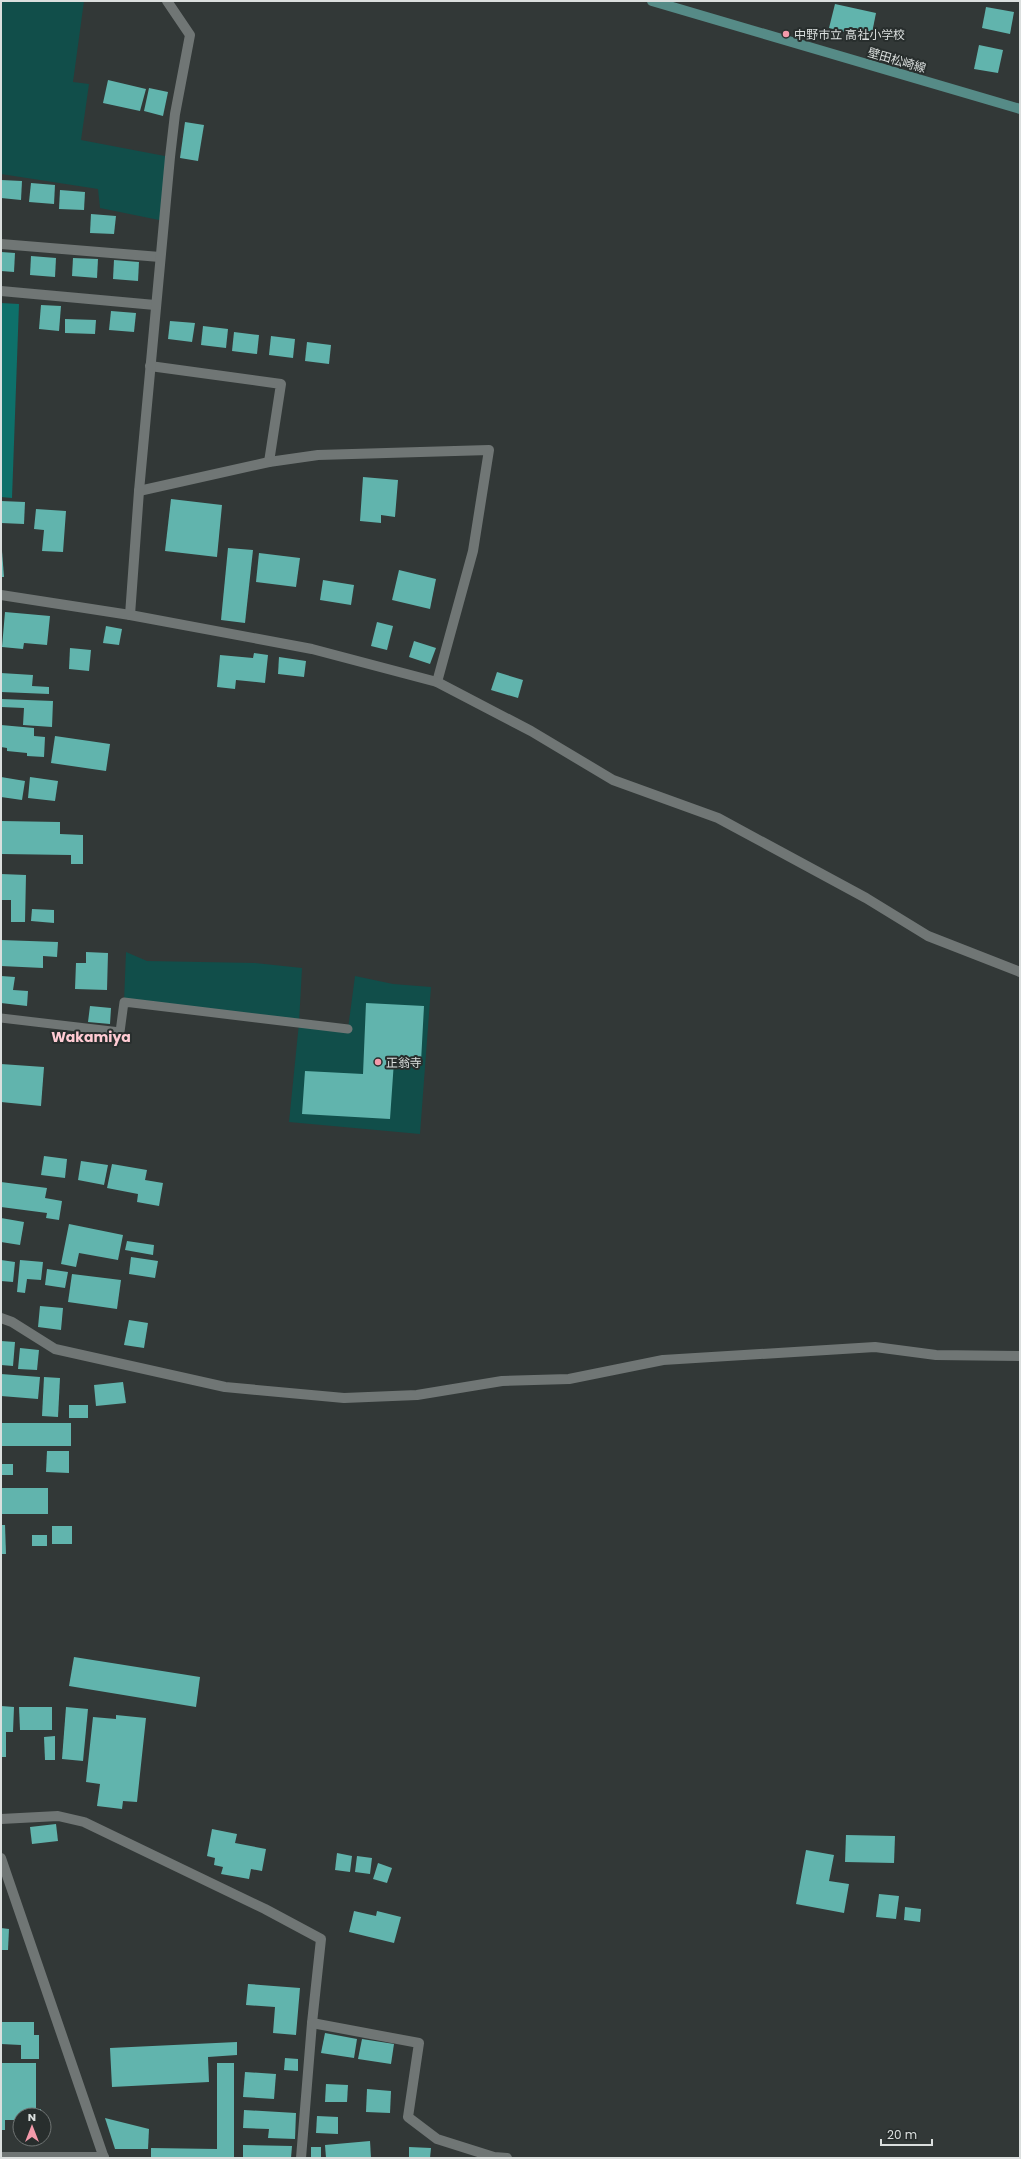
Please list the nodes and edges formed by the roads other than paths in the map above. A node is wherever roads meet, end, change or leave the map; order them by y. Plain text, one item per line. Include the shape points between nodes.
1 (167, 1) edge
2 (652, 1) edge
3 (1020, 109) edge
4 (1, 244) edge
5 (160, 257) junction
6 (1, 291) edge
7 (155, 305) junction
8 (150, 366) junction
9 (268, 462) junction
10 (139, 491) junction
11 (1, 595) edge
12 (130, 615) junction
13 (437, 682) junction
14 (1020, 972) edge
15 (1, 1018) edge
16 (348, 1029) dead end
17 (1, 1318) edge
18 (1020, 1356) edge
19 (1, 1819) edge
20 (1, 1858) edge
21 (312, 2023) junction
22 (1, 2157) edge
23 (104, 2158) edge
24 (301, 2158) edge
25 (507, 2158) edge

1 - 5 street via 190,35 175,114
2 - 3 main road, 壁田松崎線
4 - 5 street
5 - 7 street
6 - 7 street
7 - 8 street
8 - 9 street via 281,384
8 - 10 street
9 - 10 street
9 - 13 street via 318,455 489,450 472,551
10 - 12 street
11 - 12 street
12 - 13 street via 312,649
13 - 14 street via 531,731 614,780 718,818 866,898 928,936
15 - 16 lane via 120,1032 124,1002
17 - 18 street via 12,1322 54,1349 225,1387 344,1398 417,1395 502,1381 569,1379 663,1360 875,1347 936,1355
19 - 21 street via 58,1816 84,1822 265,1909 321,1939
20 - 23 street
21 - 24 street
21 - 25 street via 419,2043 408,2117 438,2139 494,2157
22 - 23 street

